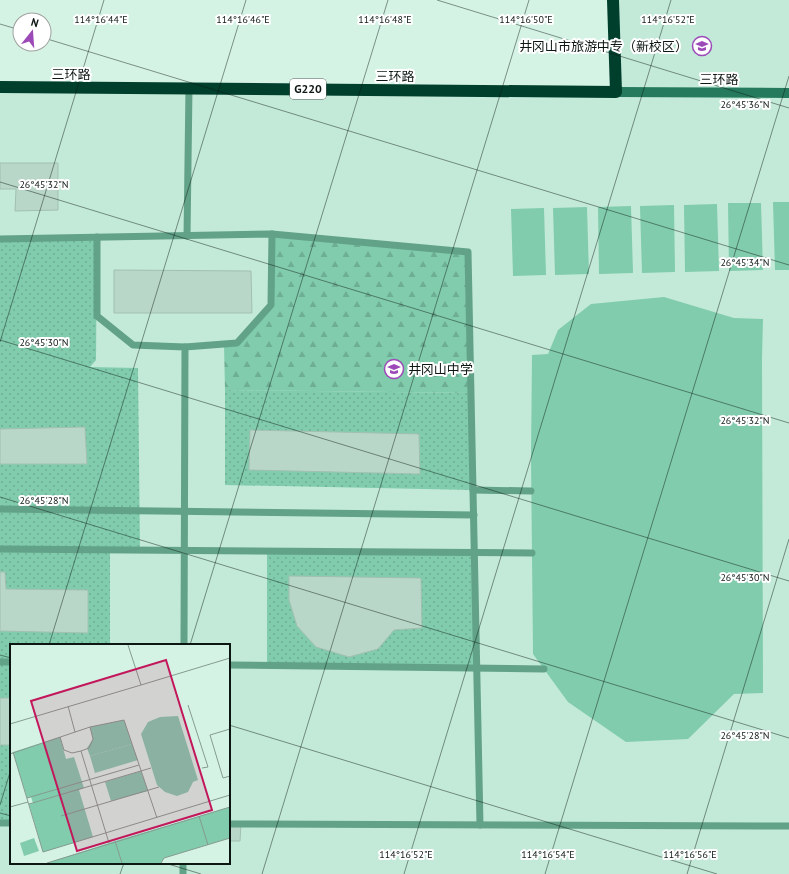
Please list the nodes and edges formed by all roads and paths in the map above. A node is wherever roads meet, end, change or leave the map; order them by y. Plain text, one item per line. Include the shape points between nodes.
1 (613, 0) edge
2 (0, 87) edge
3 (189, 88) junction
4 (616, 92) junction
5 (789, 93) edge
6 (272, 234) junction
7 (187, 236) junction
8 (97, 237) junction
9 (0, 239) edge
10 (185, 347) junction
11 (473, 490) junction
12 (531, 491) dead end
13 (0, 509) edge
14 (184, 511) junction
15 (474, 515) junction
16 (0, 549) edge
17 (184, 550) junction
18 (475, 552) junction
19 (532, 553) dead end
20 (184, 644) edge
21 (230, 665) edge
22 (477, 668) junction
23 (544, 669) dead end
24 (230, 824) edge
25 (480, 825) junction
26 (789, 826) edge

1 - 4 highway
2 - 3 highway, 三环路 / G220
3 - 4 highway, 三环路 / G220
3 - 7 lane
4 - 5 street, 三环路
6 - 7 lane
6 - 10 lane via 271,305 237,343
6 - 11 lane via 468,252
7 - 8 lane
8 - 9 lane
8 - 10 lane via 97,316 133,345
10 - 14 lane
11 - 12 lane
11 - 15 lane
13 - 14 lane
14 - 15 lane
14 - 17 lane
15 - 18 lane
16 - 17 lane
17 - 18 lane
17 - 20 lane
18 - 19 lane
18 - 22 lane
21 - 22 lane
22 - 23 lane
22 - 25 lane
24 - 25 lane
25 - 26 lane

